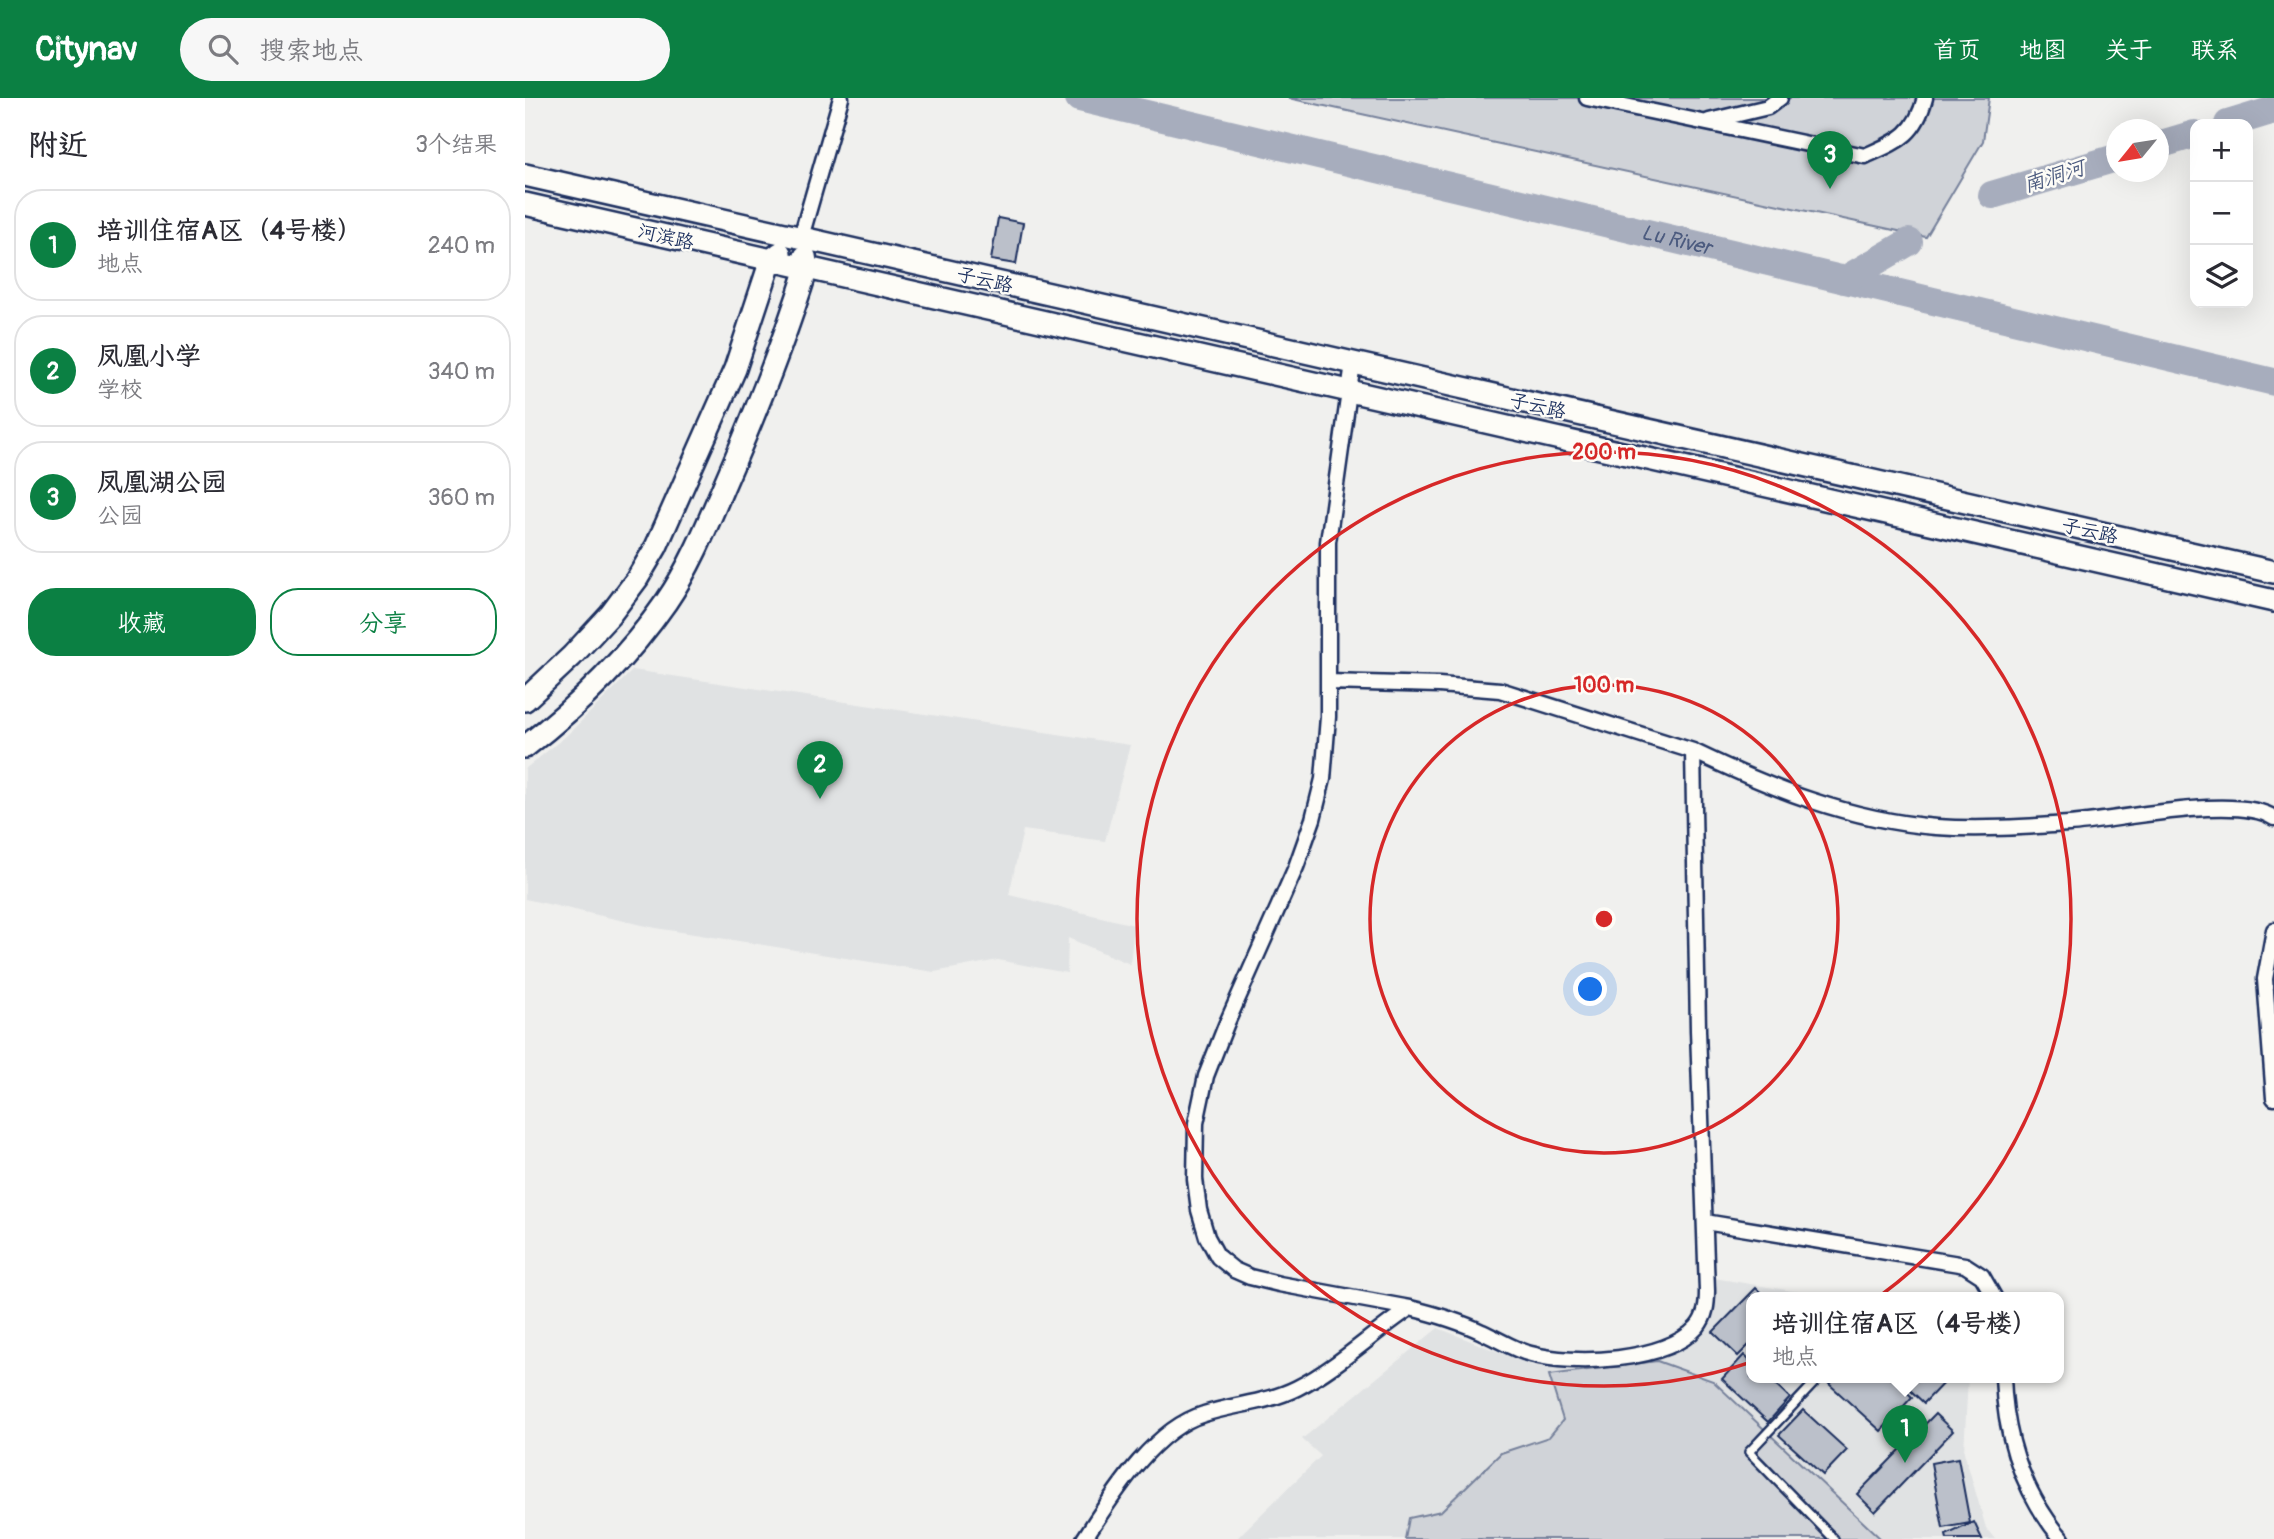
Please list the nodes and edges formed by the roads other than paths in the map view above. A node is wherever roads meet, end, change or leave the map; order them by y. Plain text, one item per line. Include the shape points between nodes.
1 (841, 98) edge
2 (1587, 98) edge
3 (1780, 98) edge
4 (1925, 98) edge
5 (1703, 122) junction
6 (525, 175) edge
7 (525, 204) edge
8 (801, 237) junction
9 (772, 260) junction
10 (807, 268) junction
11 (1353, 363) junction
12 (1349, 391) junction
13 (2274, 572) edge
14 (2274, 601) edge
15 (1328, 682) junction
16 (525, 700) edge
17 (525, 747) edge
18 (1693, 751) junction
19 (2274, 818) edge
20 (2274, 930) edge
21 (2274, 1098) edge
22 (1705, 1222) junction
23 (1991, 1292) edge
24 (1411, 1308) junction
25 (1814, 1383) edge
26 (2003, 1383) edge
27 (1084, 1539) edge
28 (1834, 1539) edge
29 (2062, 1539) edge

1 - 8 street
2 - 5 street
3 - 5 street via 1768,107
4 - 5 street via 1919,119 1899,140 1865,156
6 - 8 main road, 河滨路
7 - 9 main road, 河滨路
8 - 9 main road
8 - 10 main road
8 - 11 main road, 子云路
9 - 10 main road, 河滨路
9 - 16 main road via 725,393 644,568 594,634
10 - 12 main road, 子云路
10 - 17 main road via 768,382 677,583 624,654
11 - 12 street
11 - 13 main road, 子云路
12 - 14 main road, 子云路
12 - 15 street via 1328,542
15 - 18 street via 1500,690
15 - 24 street via 1327,751 1313,819 1213,1055 1200,1099 1197,1197 1212,1248 1234,1270 1279,1284
18 - 19 street via 1812,801 1910,824 2032,827 2235,808 2263,811
18 - 22 street
20 - 21 street via 2265,979
22 - 23 street via 1965,1265 1982,1276
22 - 24 street via 1707,1306 1703,1318 1688,1335 1662,1348 1594,1360 1546,1358 1460,1322
24 - 27 street via 1300,1387 1180,1424 1146,1456
25 - 28 lane via 1749,1452
26 - 29 street via 2015,1457 2037,1506

